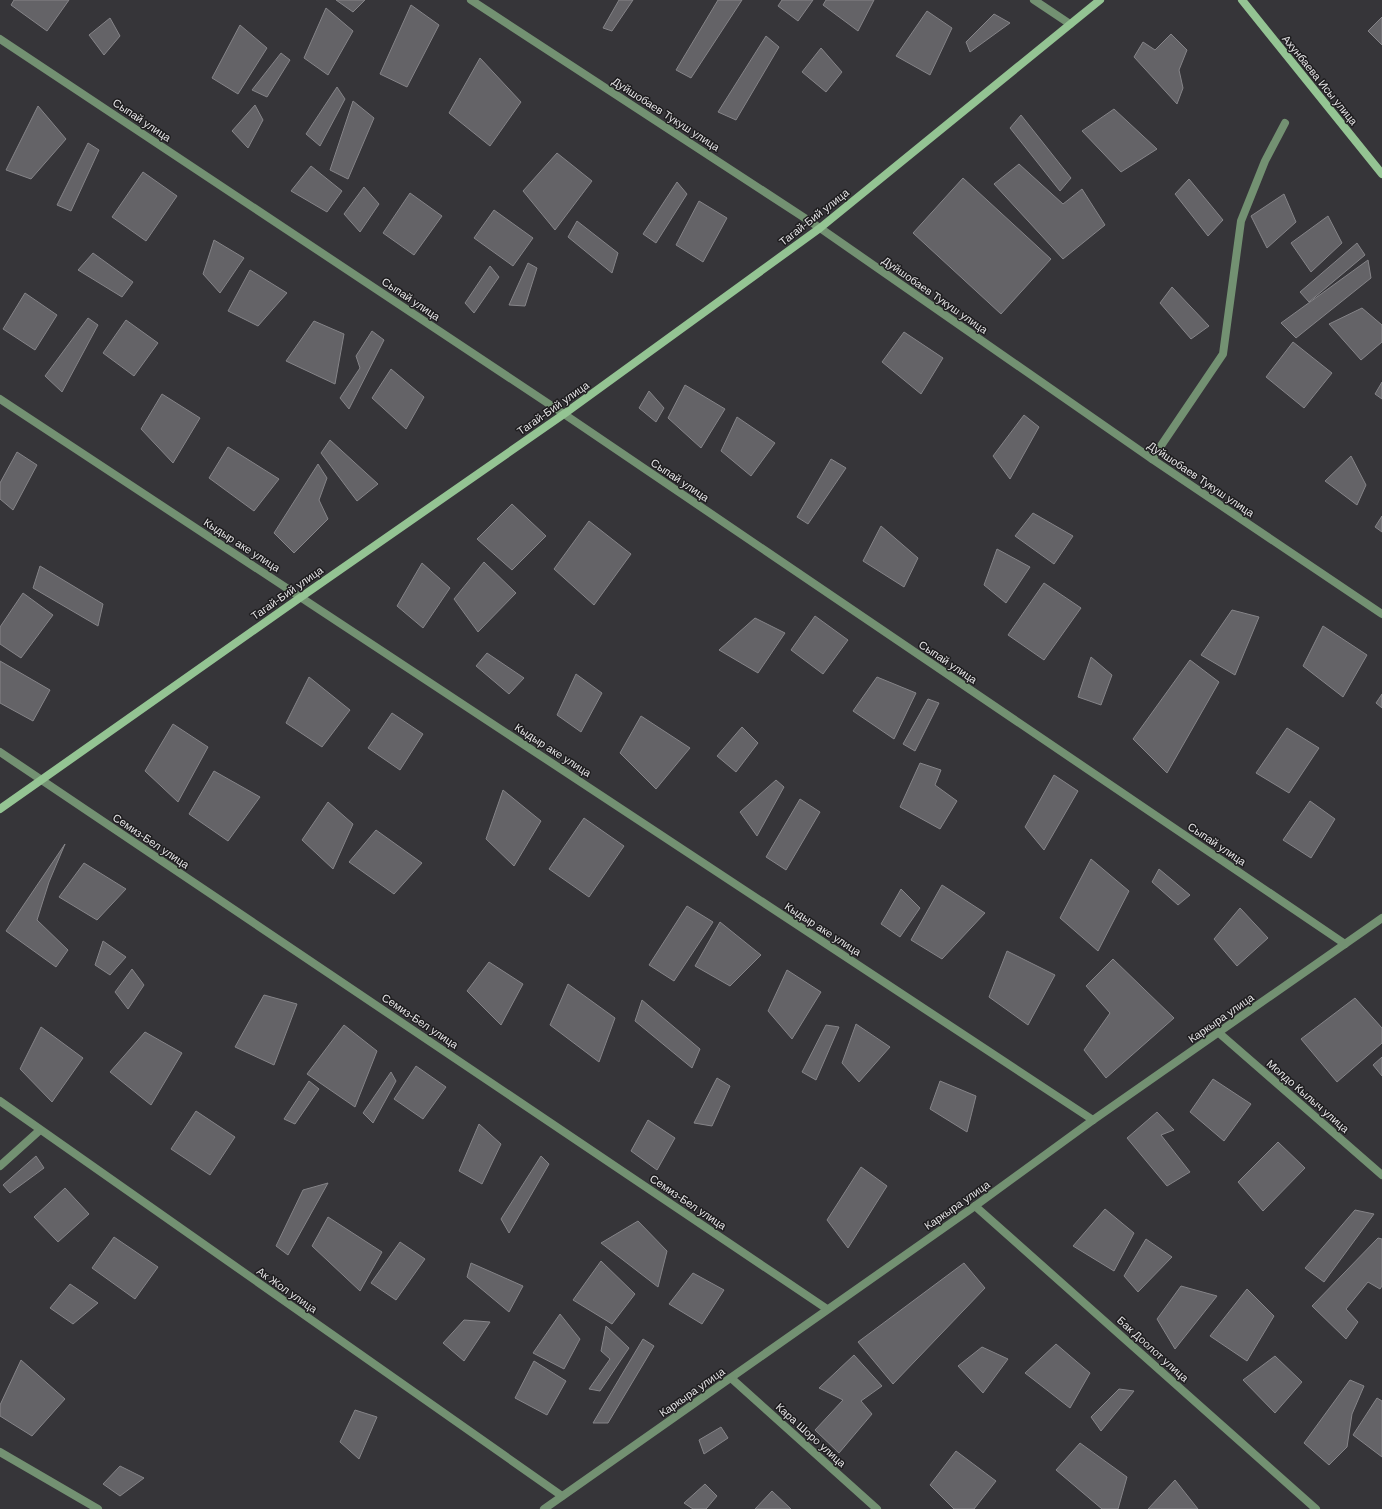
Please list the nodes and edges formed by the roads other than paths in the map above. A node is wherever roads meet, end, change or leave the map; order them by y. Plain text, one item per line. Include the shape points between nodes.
1 (471, 0) edge
2 (1034, 0) edge
3 (1100, 0) edge
4 (1242, 0) edge
5 (1070, 24) junction
6 (0, 39) edge
7 (1285, 123) dead end
8 (1382, 174) edge
9 (820, 228) junction
10 (0, 399) edge
11 (564, 414) junction
12 (1152, 459) junction
13 (301, 597) junction
14 (1382, 614) edge
15 (0, 752) edge
16 (40, 779) junction
17 (0, 809) edge
18 (1382, 918) edge
19 (1345, 944) junction
20 (1219, 1032) junction
21 (0, 1101) edge
22 (1093, 1120) junction
23 (40, 1130) junction
24 (0, 1166) edge
25 (1382, 1176) edge
26 (975, 1206) junction
27 (827, 1309) junction
28 (731, 1378) junction
29 (0, 1452) edge
30 (562, 1496) junction
31 (98, 1509) edge
32 (544, 1509) edge
33 (877, 1509) edge
34 (1316, 1509) edge

1 - 9 street, Дуйшобаев Тукуш улица
2 - 5 street
3 - 5 street, Тагай-Бий улица
4 - 8 street, Ахунбаева Исы улица
5 - 9 street, Тагай-Бий улица
6 - 11 street, Сыпай улица
7 - 12 street via 1265,160 1241,221 1223,354
9 - 11 street, Тагай-Бий улица
9 - 12 street, Дуйшобаев Тукуш улица
10 - 13 street, Кыдыр аке улица
11 - 13 street, Тагай-Бий улица
11 - 19 street, Сыпай улица
12 - 14 street, Дуйшобаев Тукуш улица
13 - 16 street, Тагай-Бий улица
13 - 22 street, Кыдыр аке улица
15 - 16 street, Семиз-Бел улица
16 - 17 street, Тагай-Бий улица
16 - 27 street, Семиз-Бел улица
18 - 19 street, Каркыра улица
19 - 20 street, Каркыра улица
20 - 22 street, Каркыра улица
20 - 25 street, Молдо Кылыч улица
21 - 23 street, Ак Жол улица
22 - 26 street, Каркыра улица
23 - 24 street
23 - 30 street, Ак Жол улица
26 - 27 street, Каркыра улица
26 - 34 street, Бак Доолот улица
27 - 28 street, Каркыра улица
28 - 30 street, Каркыра улица
28 - 33 street, Кара Шоро улица
29 - 31 street
30 - 32 street, Каркыра улица

